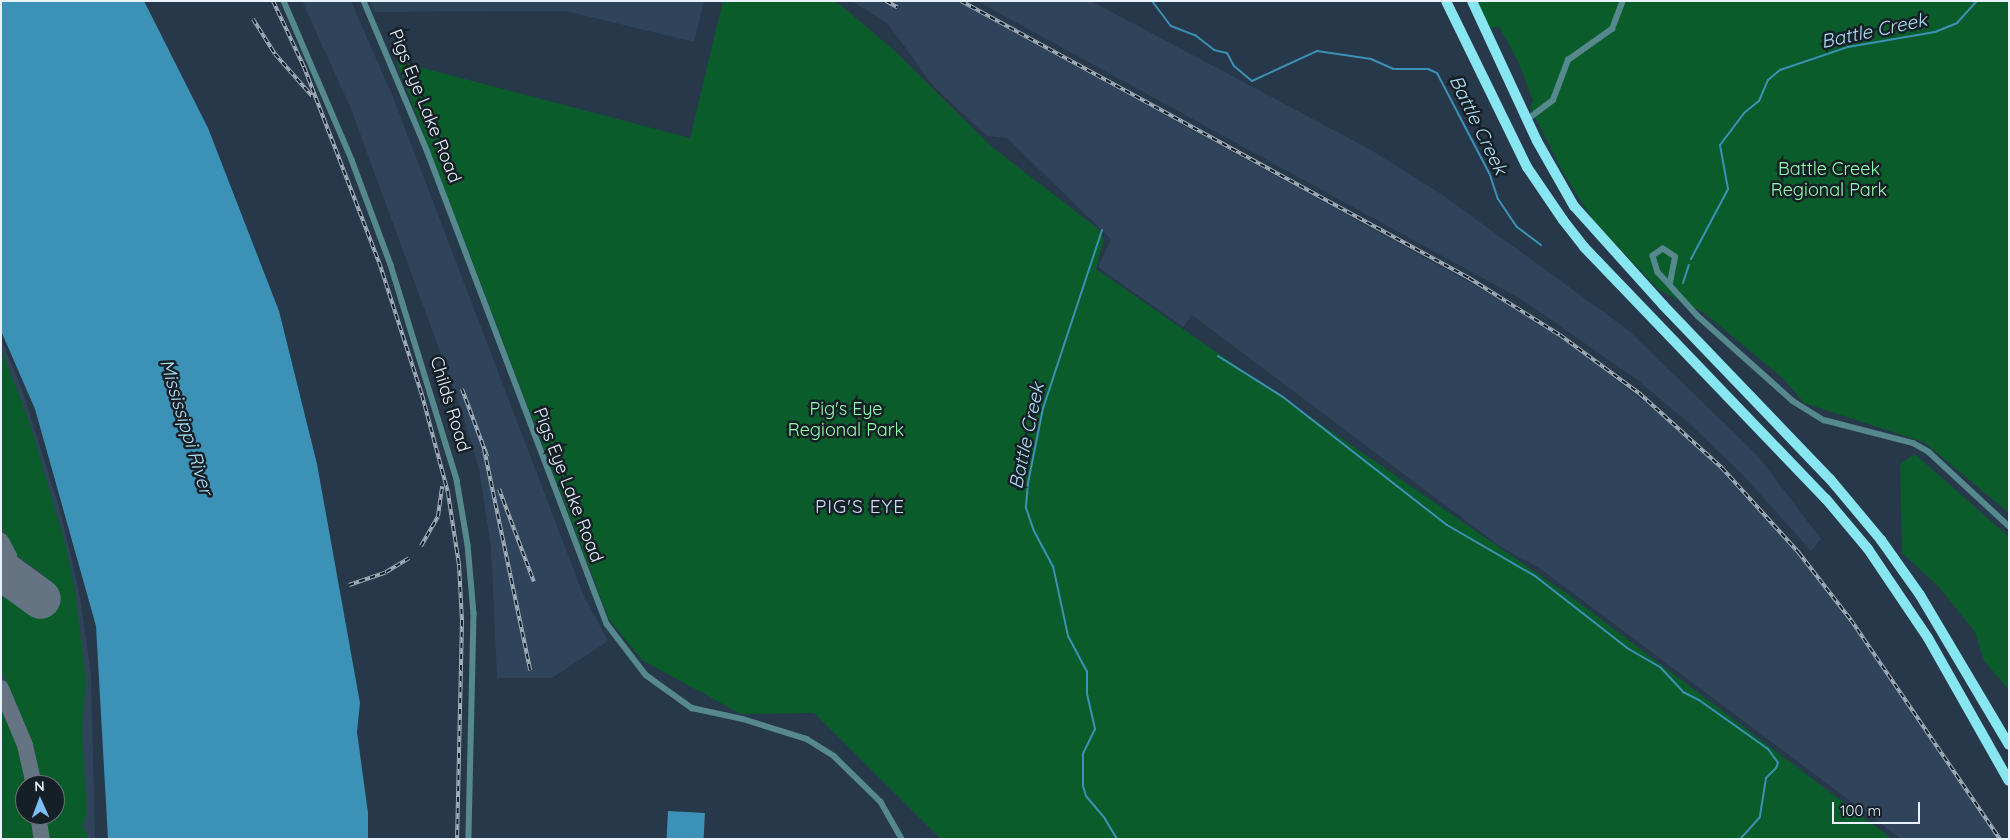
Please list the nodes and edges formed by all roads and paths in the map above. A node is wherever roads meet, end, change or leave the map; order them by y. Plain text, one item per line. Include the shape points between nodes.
1 (284, 1) edge
2 (364, 1) edge
3 (1446, 1) edge
4 (1472, 1) edge
5 (1623, 1) edge
6 (1528, 120) junction
7 (1670, 283) junction
8 (2009, 526) edge
9 (2009, 746) edge
10 (2009, 781) edge
11 (469, 839) edge
12 (902, 839) edge

1 - 11 street, Childs Road via 388,257 457,480 468,545 474,614
2 - 12 street, Pigs Eye Lake Road via 427,150 607,624 646,675 692,708 743,719 807,739 834,756 881,802
3 - 10 highway via 1526,167 1584,247 1826,499 1868,549 1928,638
4 - 6 highway
5 - 6 street via 1612,30 1568,60 1553,100
6 - 9 highway via 1562,187 1606,243 1830,479 1882,540 1920,595
7 - 7 street via 1675,257 1670,250 1663,249 1654,254 1652,260
7 - 8 street via 1698,316 1793,401 1824,420 1913,443 1929,452

